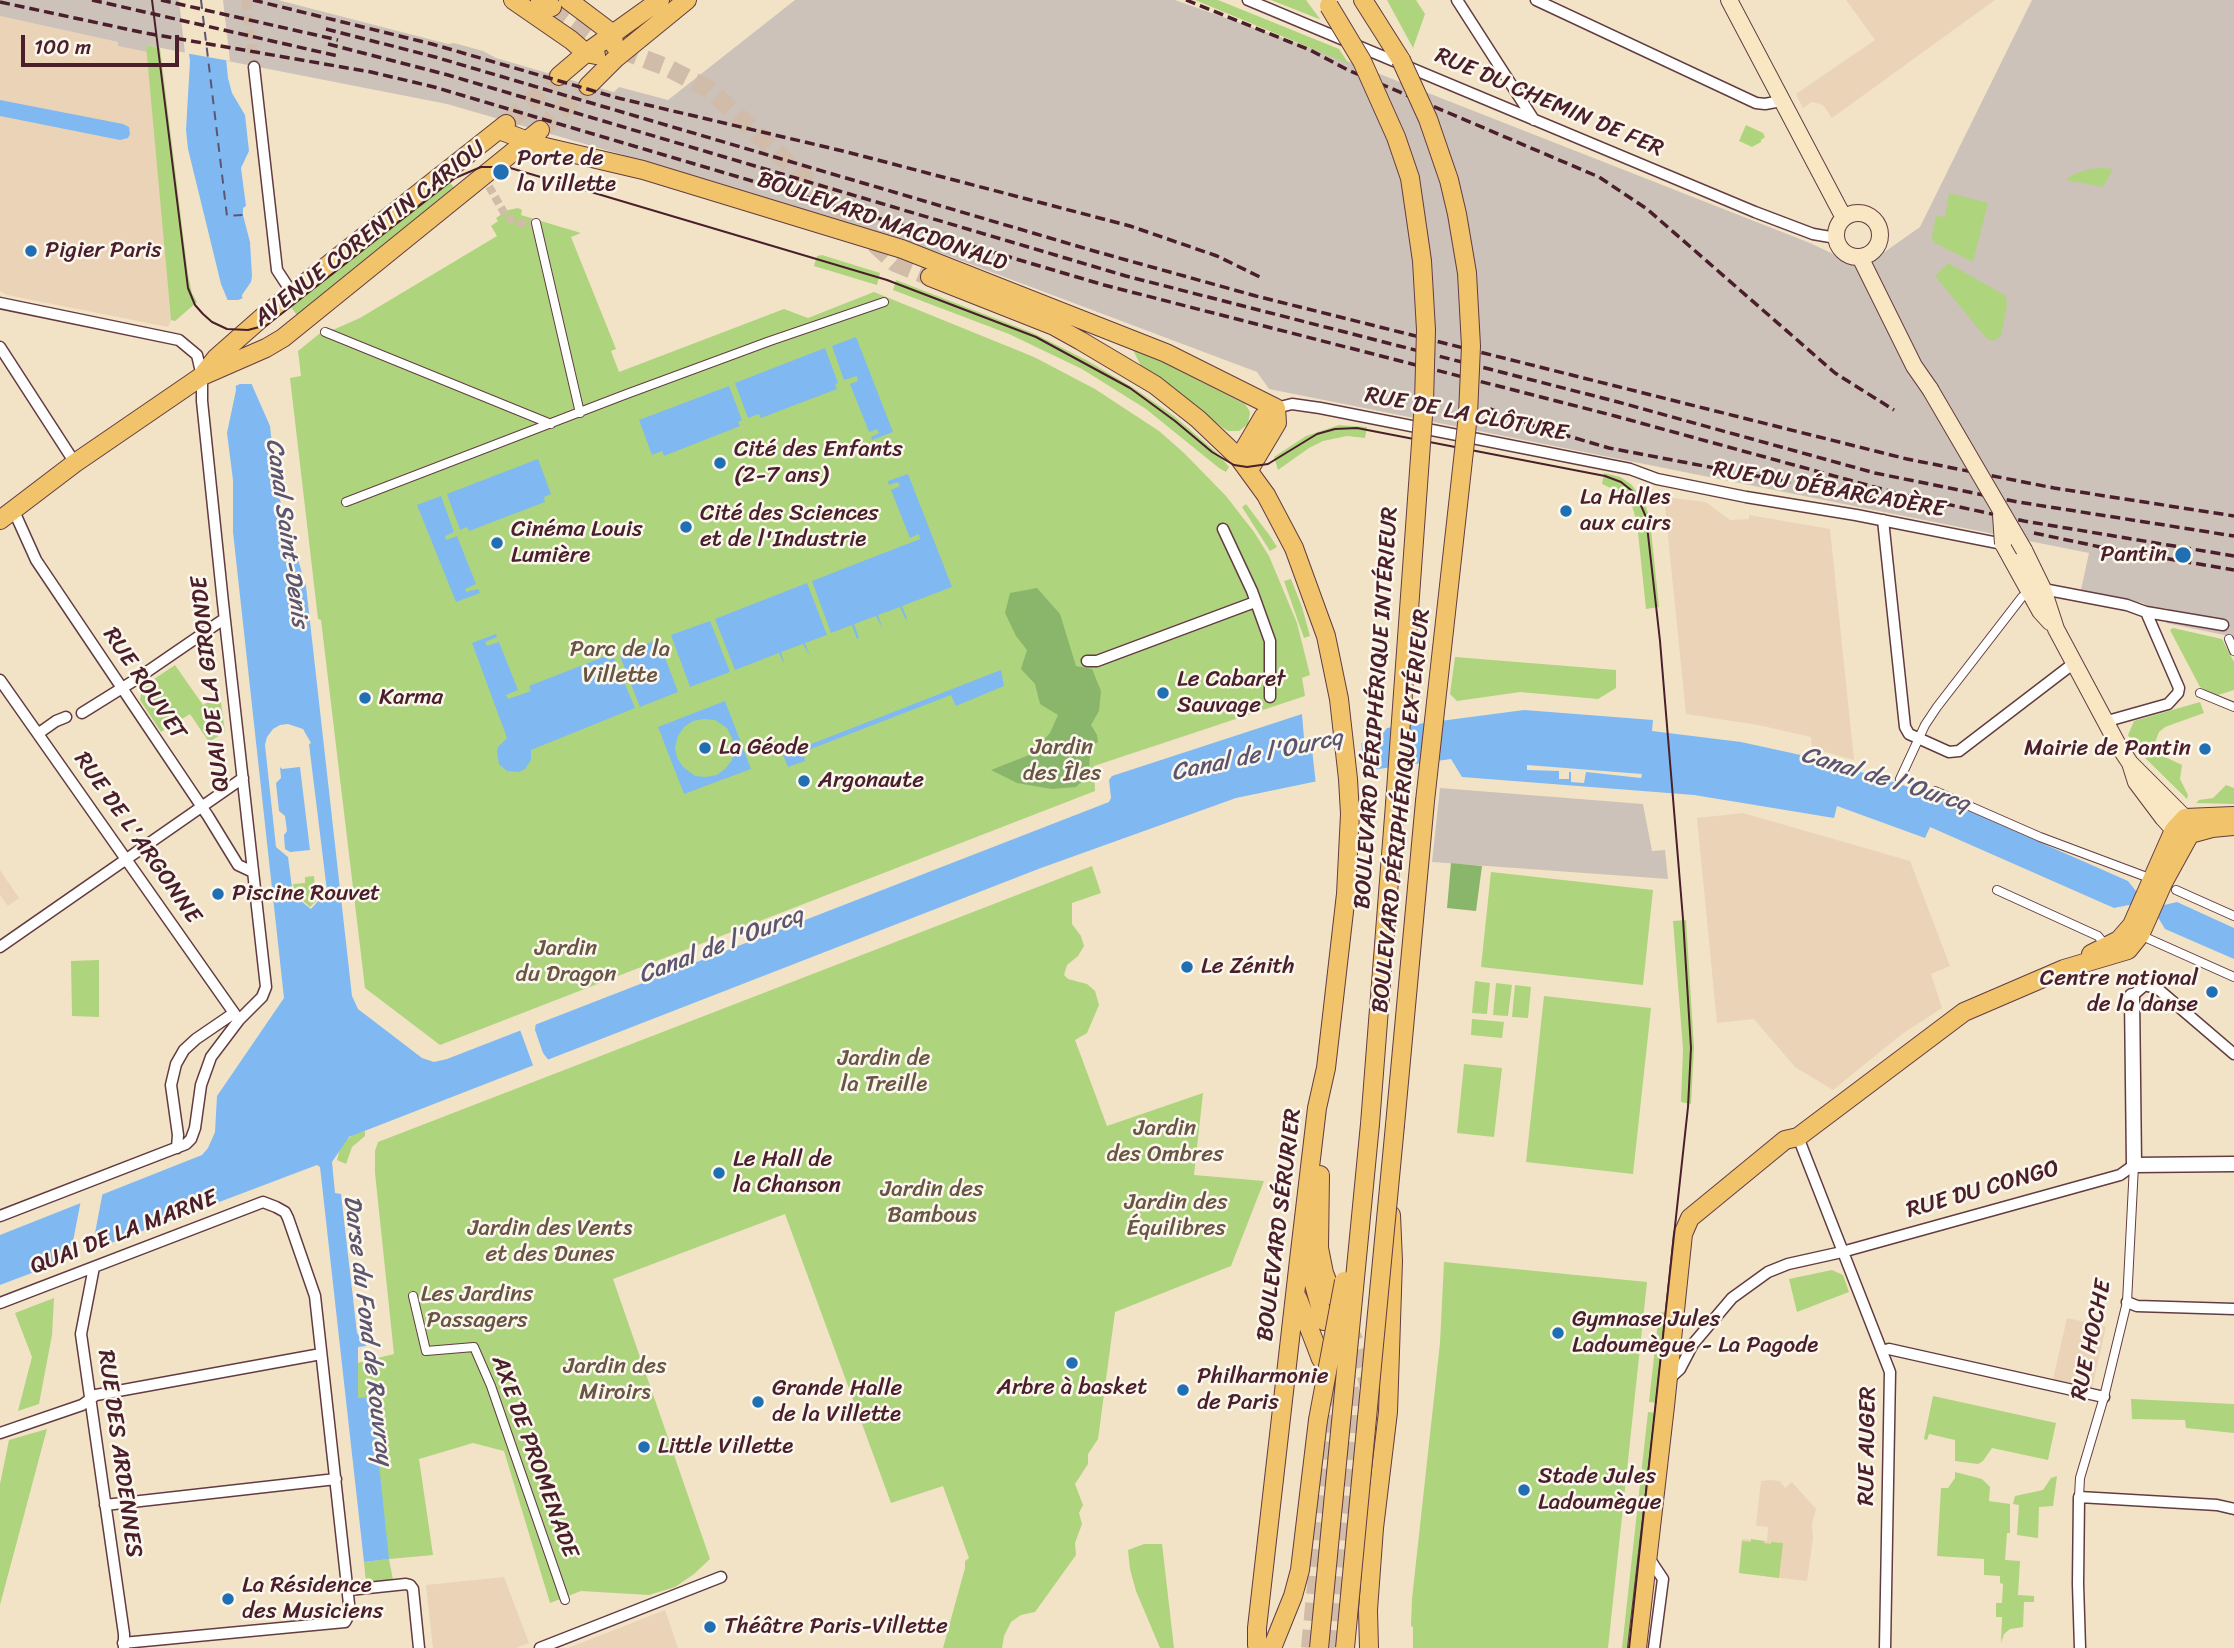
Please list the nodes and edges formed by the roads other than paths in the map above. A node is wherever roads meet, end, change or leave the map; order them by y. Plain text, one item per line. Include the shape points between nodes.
1 (513, 0) edge
2 (687, 0) edge
3 (1248, 0) edge
4 (1363, 0) edge
5 (1377, 0) edge
6 (1457, 0) edge
7 (1536, 0) edge
8 (1729, 0) edge
9 (1325, 2) edge
10 (559, 3) edge
11 (659, 8) edge
12 (559, 32) junction
13 (613, 34) junction
14 (586, 53) junction
15 (616, 58) junction
16 (1401, 60) junction
17 (254, 67) tunnel mouth
18 (559, 76) tunnel mouth
19 (588, 86) tunnel mouth
20 (1782, 101) junction
21 (1534, 120) junction
22 (503, 126) joint
23 (533, 136) junction
24 (1844, 218) junction
25 (536, 223) dead end
26 (1836, 238) junction
27 (1860, 257) junction
28 (930, 276) tunnel mouth
29 (292, 293) junction
30 (884, 302) dead end
31 (0, 303) edge
32 (325, 332) dead end
33 (230, 346) junction
34 (0, 347) edge
35 (260, 351) junction
36 (202, 376) junction
37 (1276, 408) junction
38 (580, 413) junction
39 (552, 421) junction
40 (75, 463) junction
41 (1244, 464) junction
42 (1647, 475) joint
43 (346, 502) dead end
44 (2001, 513) junction
45 (4, 515) edge
46 (1883, 520) junction
47 (1223, 528) dead end
48 (2003, 544) junction
49 (2030, 591) junction
50 (1255, 602) junction
51 (2146, 612) junction
52 (225, 619) junction
53 (2223, 625) dead end
54 (2229, 639) dead end
55 (2234, 650) edge
56 (1087, 661) dead end
57 (2074, 663) junction
58 (0, 680) edge
59 (122, 688) junction
60 (2200, 692) dead end
61 (1270, 697) dead end
62 (2234, 707) edge
63 (82, 713) dead end
64 (66, 717) dead end
65 (2104, 722) junction
66 (38, 733) junction
67 (1919, 739) junction
68 (243, 778) junction
69 (1900, 779) dead end
70 (1935, 791) dead end
71 (201, 807) junction
72 (1349, 807) joint
73 (2234, 816) edge
74 (2234, 826) edge
75 (2183, 827) junction
76 (127, 859) junction
77 (253, 873) junction
78 (2158, 883) junction
79 (1997, 890) dead end
80 (2234, 916) edge
81 (2138, 930) junction
82 (2102, 941) dead end
83 (0, 947) edge
84 (2234, 977) edge
85 (2132, 996) joint
86 (236, 1017) junction
87 (2234, 1054) edge
88 (1326, 1068) junction
89 (1798, 1137) junction
90 (177, 1148) junction
91 (1321, 1154) junction
92 (2234, 1164) edge
93 (2134, 1165) junction
94 (1389, 1187) junction
95 (1364, 1189) junction
96 (0, 1216) edge
97 (1842, 1252) junction
98 (94, 1266) junction
99 (1296, 1292) junction
100 (413, 1296) dead end
101 (1333, 1296) dead end
102 (2127, 1302) junction
103 (0, 1303) edge
104 (2234, 1309) edge
105 (1324, 1321) dead end
106 (1882, 1351) junction
107 (321, 1354) junction
108 (1321, 1359) tunnel mouth
109 (1668, 1380) junction
110 (2104, 1397) junction
111 (90, 1399) junction
112 (0, 1433) edge
113 (337, 1479) junction
114 (2079, 1497) junction
115 (105, 1505) junction
116 (2234, 1509) edge
117 (1647, 1554) junction
118 (721, 1577) dead end
119 (349, 1590) junction
120 (565, 1600) dead end
121 (123, 1646) edge
122 (419, 1648) edge
123 (542, 1648) edge
124 (1259, 1648) edge
125 (1272, 1648) edge
126 (1319, 1648) edge
127 (1345, 1648) edge
128 (1370, 1648) edge
129 (1637, 1648) edge
130 (1654, 1648) edge
131 (1885, 1648) edge
132 (2080, 1648) edge

1 - 12 main road
2 - 11 main road
3 - 21 street, RUE DU CHEMIN DE FER
4 - 16 main road, BOULEVARD PÉRIPHÉRIQUE EXTÉRIEUR
5 - 16 main road
6 - 21 street
7 - 20 street via 1756,103
8 - 20 main road
9 - 95 main road, BOULEVARD PÉRIPHÉRIQUE INTÉRIEUR, bridge via 1362,61 1410,178 1426,330
10 - 12 main road
10 - 13 main road
11 - 13 main road
11 - 15 main road
12 - 14 main road
13 - 14 main road
13 - 15 main road
14 - 15 main road
14 - 18 main road
15 - 19 main road
16 - 94 main road, BOULEVARD PÉRIPHÉRIQUE EXTÉRIEUR, bridge via 1449,180 1467,273 1471,346 1468,415
17 - 29 street via 277,270
20 - 24 main road
21 - 26 street, RUE DU CHEMIN DE FER via 1812,234
22 - 23 main road, BOULEVARD MACDONALD
22 - 29 main road, AVENUE CORENTIN CARIOU
23 - 35 main road, AVENUE CORENTIN CARIOU via 293,330
23 - 37 main road, BOULEVARD MACDONALD via 895,254 1166,354
24 - 26 main road
24 - 27 main road via 1864,214 1878,227 1877,246
25 - 38 street
26 - 27 main road via 1844,253
27 - 44 main road, bridge via 1914,366
28 - 41 main road, BOULEVARD MACDONALD via 1054,327 1104,354 1178,402
29 - 33 main road, AVENUE CORENTIN CARIOU
30 - 38 street via 600,400
31 - 36 street via 179,340 197,355
32 - 39 street
33 - 35 street
33 - 36 main road, AVENUE CORENTIN CARIOU
34 - 40 street
35 - 36 main road, AVENUE CORENTIN CARIOU
36 - 40 main road, AVENUE CORENTIN CARIOU
36 - 52 street, QUAI DE LA GIRONDE
37 - 41 main road via 1263,417
37 - 42 street, RUE DE LA CLÔTURE via 1292,404 1320,408
38 - 39 street
39 - 43 street
40 - 45 main road, AVENUE CORENTIN CARIOU
41 - 72 main road, BOULEVARD MACDONALD via 1294,548 1316,604 1335,676
42 - 46 street, RUE DU DÉBARCADÈRE
44 - 48 main road, bridge
44 - 49 main road, bridge via 2024,550
45 - 59 street, RUE ROUVET
46 - 48 street, RUE DU DÉBARCADÈRE
46 - 67 street via 1905,727
47 - 50 street
48 - 49 main road
49 - 51 street via 2127,605
49 - 57 main road
49 - 67 street via 1937,707
50 - 56 street
50 - 61 street via 1270,640
51 - 53 street
51 - 65 street via 2179,688 2176,697 2168,704
52 - 59 street
52 - 68 street, QUAI DE LA GIRONDE
54 - 55 street
57 - 65 main road
57 - 67 street via 1962,750 1944,750
58 - 66 street, RUE DE L'ARGONNE
59 - 63 street
59 - 71 street, RUE ROUVET
60 - 62 street
64 - 66 street
65 - 75 main road via 2130,763 2136,782
66 - 76 street, RUE DE L'ARGONNE
67 - 69 street
68 - 71 street
68 - 77 street, QUAI DE LA GIRONDE
70 - 78 street
71 - 76 street
71 - 77 street, RUE ROUVET via 239,865
72 - 88 main road, BOULEVARD SÉRURIER via 1346,894
73 - 75 main road
74 - 75 main road
75 - 78 main road
76 - 83 street
76 - 86 street, RUE DE L'ARGONNE
77 - 86 street, QUAI DE LA GIRONDE via 266,987 262,997
78 - 80 street
78 - 81 main road
79 - 82 street
81 - 84 street
81 - 89 main road via 2064,969 1964,1012
85 - 87 street via 2145,985 2158,989
85 - 93 street, RUE HOCHE
86 - 90 street via 201,1085 191,1139
86 - 90 street via 196,1039 176,1064 172,1085
88 - 91 main road
88 - 99 main road, BOULEVARD SÉRURIER via 1317,1108
89 - 97 street, RUE AUGER
89 - 109 main road via 1794,1149 1696,1224 1682,1244
90 - 96 street
91 - 101 main road via 1318,1239
91 - 105 main road via 1309,1251
92 - 93 street
93 - 97 street, RUE DU CONGO via 2120,1175
93 - 102 street, RUE HOCHE
94 - 127 main road, BOULEVARD PÉRIPHÉRIQUE EXTÉRIEUR, bridge
94 - 128 main road, bridge via 1393,1248 1388,1412 1374,1528
95 - 125 main road, bridge via 1318,1420 1300,1570
95 - 126 main road, BOULEVARD PÉRIPHÉRIQUE INTÉRIEUR, bridge
97 - 106 street, RUE AUGER
97 - 109 street, RUE DU CONGO via 1768,1272 1732,1297 1693,1344 1681,1369
98 - 103 street, QUAI DE LA MARNE
98 - 107 street, QUAI DE LA MARNE via 263,1202 276,1206 288,1218 315,1296
98 - 111 street, RUE DES ARDENNES via 81,1334
99 - 108 main road
99 - 124 main road, BOULEVARD SÉRURIER via 1257,1628
100 - 120 street, AXE DE PROMENADE via 426,1351 474,1347
102 - 104 street
102 - 110 street, RUE HOCHE
106 - 110 street
106 - 131 street, RUE AUGER via 1890,1372
107 - 111 street
107 - 113 street
109 - 117 main road
110 - 114 street, RUE HOCHE via 2080,1478
111 - 112 street
111 - 115 street, RUE DES ARDENNES
113 - 115 street
113 - 119 street
114 - 116 street
114 - 132 street, RUE HOCHE
115 - 121 street, RUE DES ARDENNES
117 - 129 main road
117 - 130 street via 1663,1579
118 - 123 street
119 - 121 street via 351,1608 345,1622
119 - 122 street via 410,1586

